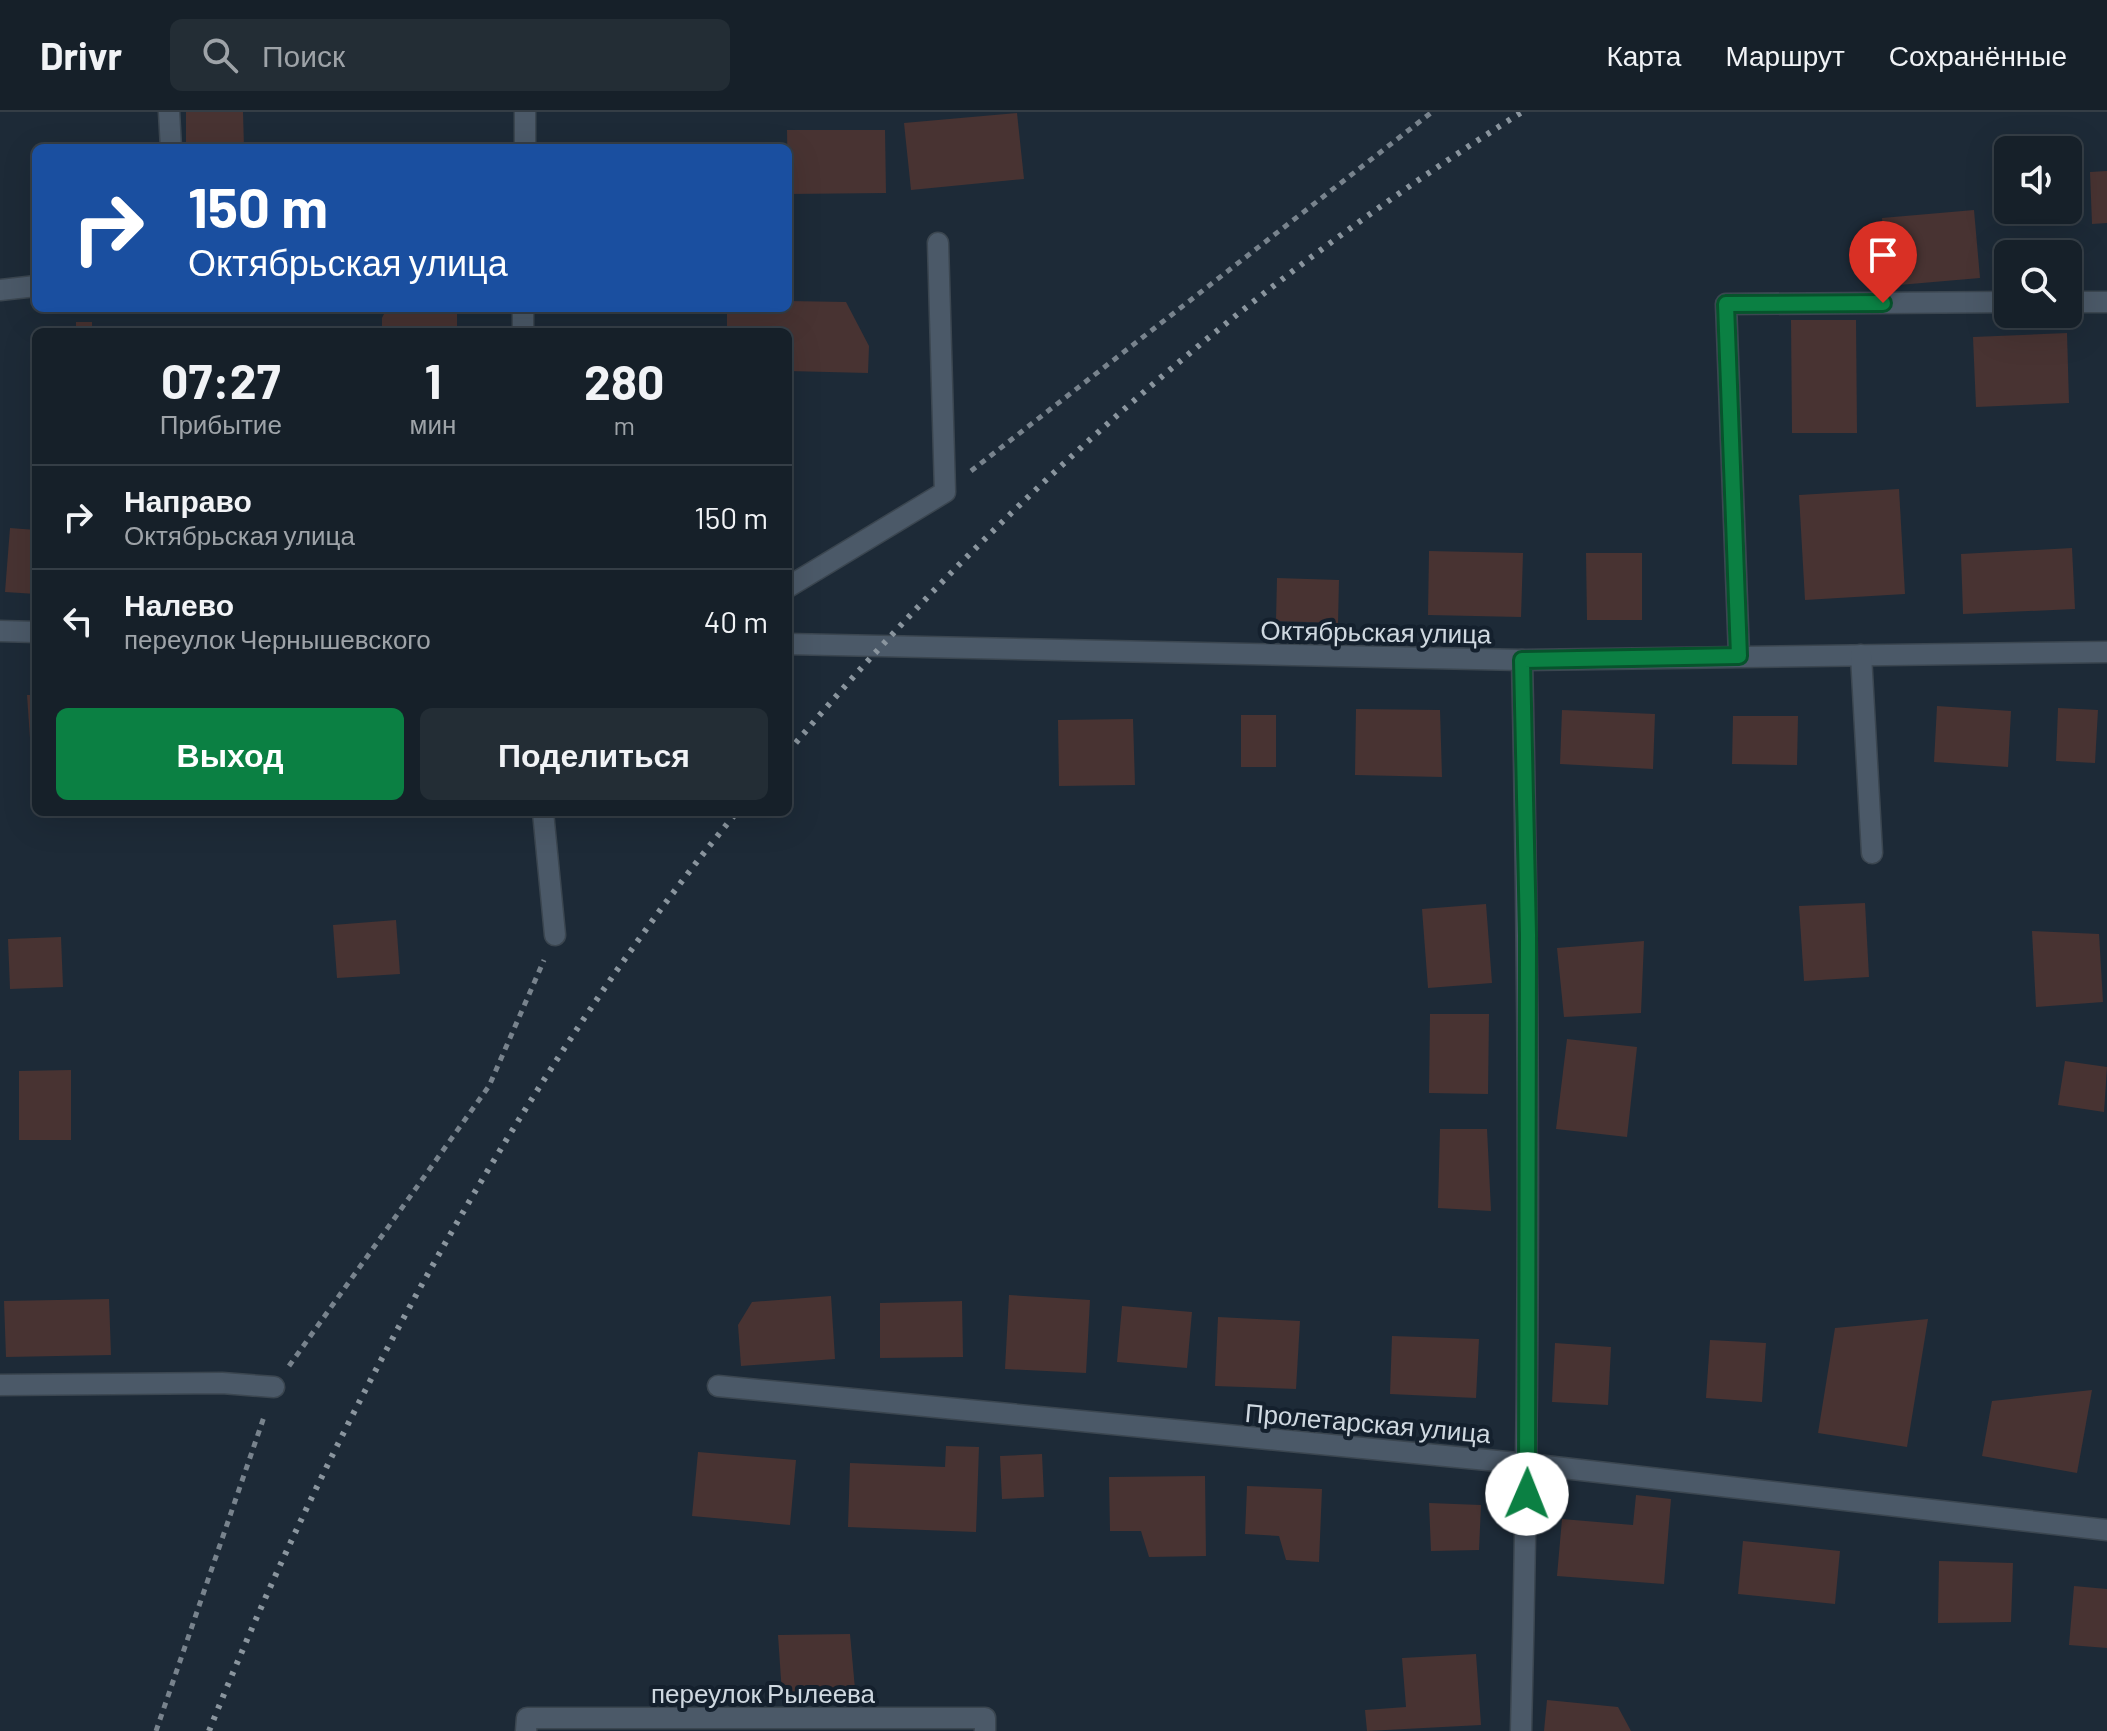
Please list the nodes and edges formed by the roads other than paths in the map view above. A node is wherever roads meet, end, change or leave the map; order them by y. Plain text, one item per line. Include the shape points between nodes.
1 (169, 112) edge
2 (525, 112) edge
3 (171, 144) edge
4 (525, 144) edge
5 (938, 243) dead end
6 (32, 286) edge
7 (0, 290) edge
8 (1994, 302) edge
9 (2082, 302) edge
10 (2107, 302) edge
11 (792, 585) edge
12 (0, 631) edge
13 (32, 632) edge
14 (792, 644) edge
15 (2107, 652) edge
16 (1861, 655) junction
17 (1739, 656) junction
18 (1522, 660) junction
19 (543, 816) edge
20 (1872, 853) dead end
21 (555, 935) road end
22 (0, 1385) edge
23 (718, 1386) dead end
24 (274, 1387) road end
25 (1528, 1464) junction
26 (2107, 1530) edge
27 (527, 1724) edge
28 (985, 1724) edge
29 (1521, 1731) edge

1 - 3 street
2 - 4 street
5 - 11 street via 945,492
6 - 7 street
8 - 17 street via 1726,304
9 - 10 street
12 - 13 street
14 - 18 street, Октябрьская улица
15 - 16 street, Октябрьская улица
16 - 17 street, Октябрьская улица
16 - 20 street
17 - 18 street, Октябрьская улица
18 - 25 street
19 - 21 street
22 - 24 street
23 - 25 street, Пролетарская улица
25 - 26 street, Пролетарская улица
25 - 29 street
27 - 28 street, переулок Рылеева

